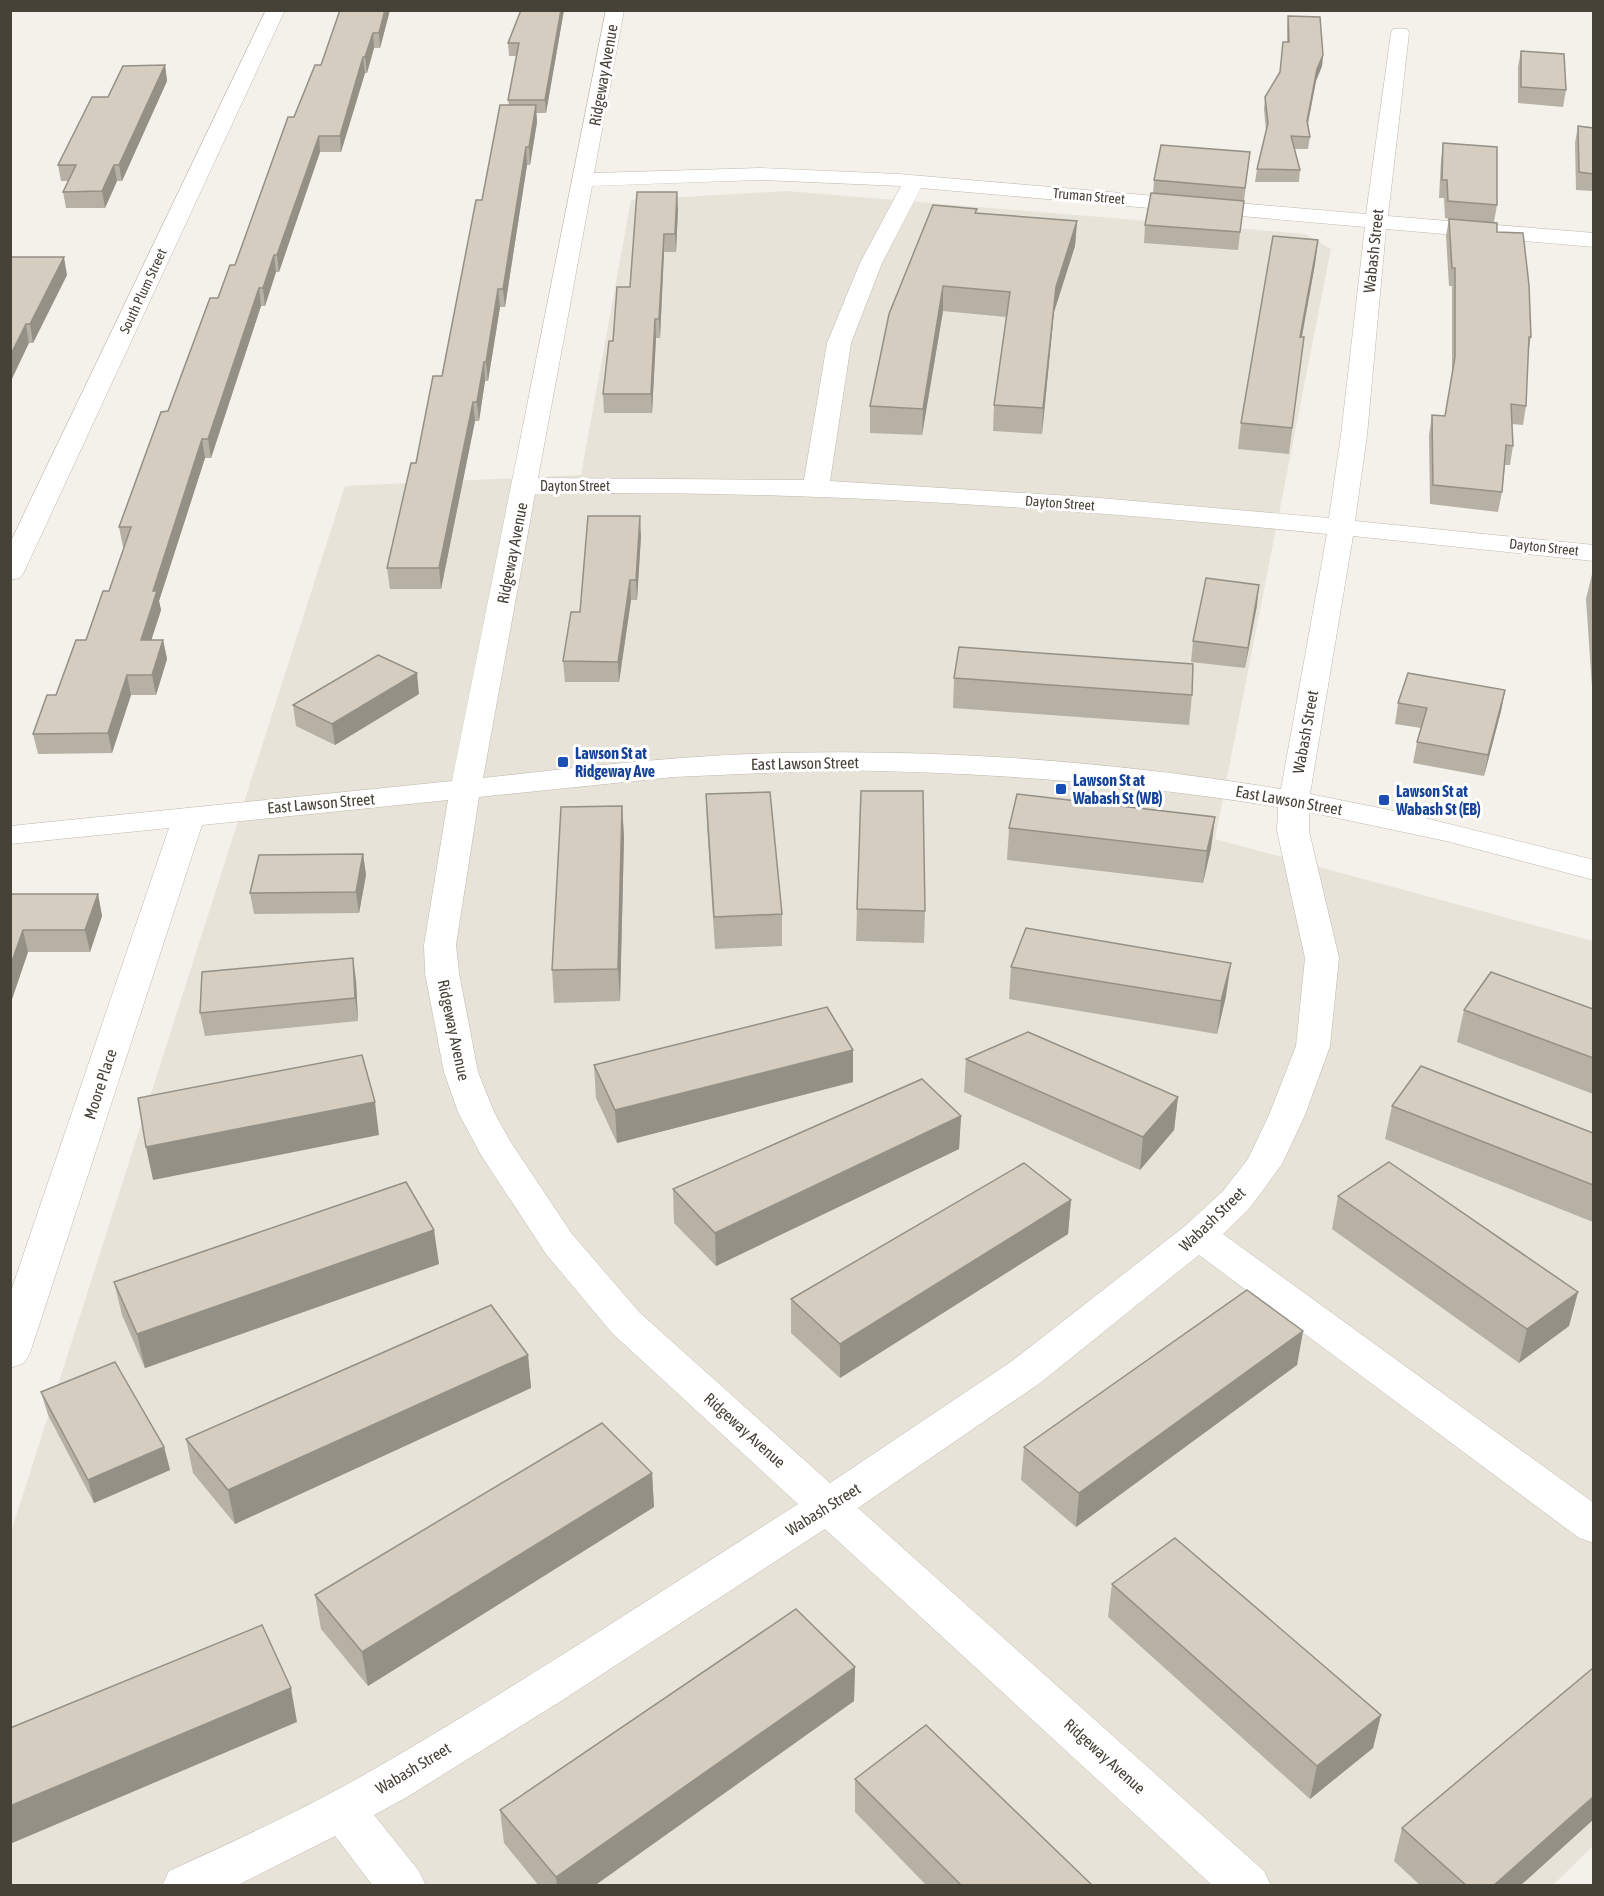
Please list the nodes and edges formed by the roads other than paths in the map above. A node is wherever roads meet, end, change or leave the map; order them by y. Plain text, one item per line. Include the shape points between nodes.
1 (276, 10) edge
2 (615, 10) edge
3 (1400, 33) dead end
4 (584, 180) junction
5 (914, 181) junction
6 (1376, 222) junction
7 (1593, 251) edge
8 (525, 486) junction
9 (816, 488) junction
10 (1341, 526) junction
11 (1593, 553) edge
12 (10, 572) edge
13 (466, 789) junction
14 (1294, 800) junction
15 (189, 816) junction
16 (10, 836) edge
17 (1593, 870) edge
18 (1198, 1235) junction
19 (10, 1353) edge
20 (828, 1505) junction
21 (1593, 1526) edge
22 (341, 1809) junction
23 (186, 1886) edge
24 (402, 1886) edge
25 (1246, 1886) edge

1 - 12 street, South Plum Street
2 - 4 street, Ridgeway Avenue
3 - 6 street, Wabash Street
4 - 5 street, Truman Street via 760,174
4 - 8 street, Ridgeway Avenue
5 - 6 street, Truman Street
5 - 9 street via 871,263 839,343
6 - 7 street, Truman Street
6 - 10 street, Wabash Street
8 - 9 street, Dayton Street
8 - 13 street, Ridgeway Avenue
9 - 10 street, Dayton Street via 1056,502
10 - 11 street, Dayton Street
10 - 14 street, Wabash Street
13 - 14 street, East Lawson Street via 708,766 832,761 1042,769 1150,779
13 - 15 street, East Lawson Street
13 - 20 street, Ridgeway Avenue via 440,945 461,1072 476,1112 559,1244 626,1323
14 - 17 street, East Lawson Street via 1466,836
14 - 18 street, Wabash Street via 1293,831 1322,958 1312,1046 1264,1164 1236,1200
15 - 16 street, East Lawson Street
15 - 19 street, Moore Place
18 - 20 street, Wabash Street via 1026,1372
18 - 21 street
20 - 22 street, Wabash Street via 545,1688 391,1783
20 - 25 street, Ridgeway Avenue
22 - 23 street, Wabash Street
22 - 24 street

